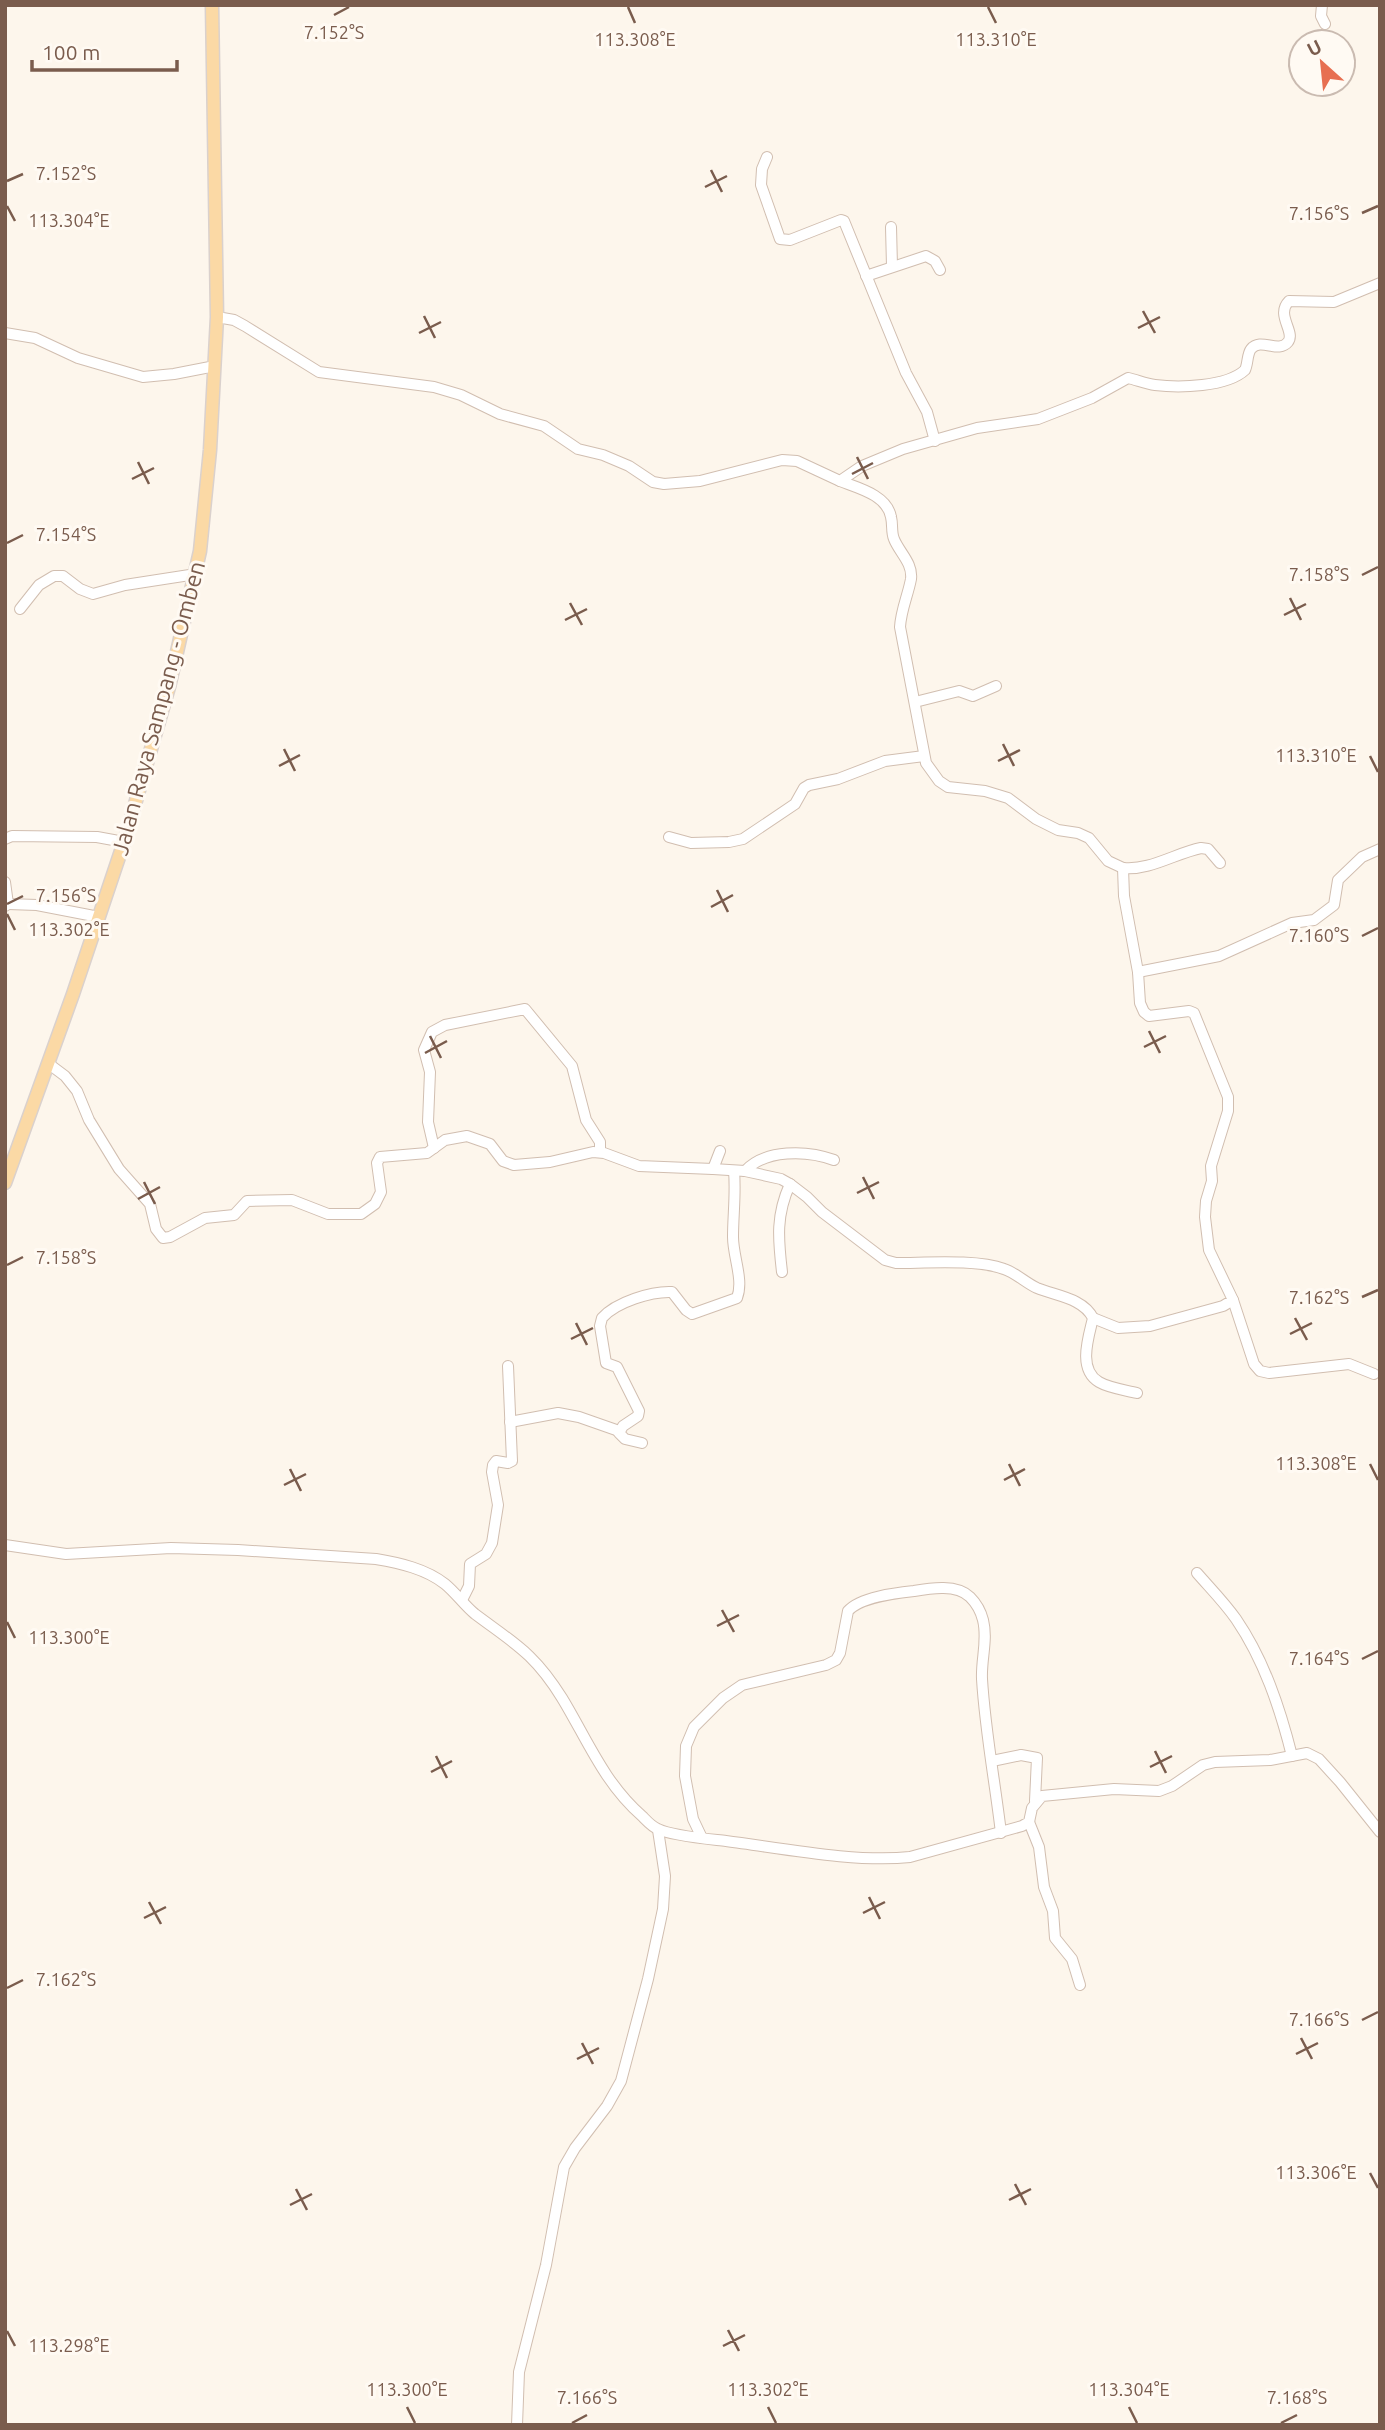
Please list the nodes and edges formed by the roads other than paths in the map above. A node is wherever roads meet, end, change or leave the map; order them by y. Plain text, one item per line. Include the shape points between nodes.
1 (212, 5) edge
2 (1322, 5) edge
3 (1325, 24) dead end
4 (767, 158) dead end
5 (891, 227) dead end
6 (892, 266) junction
7 (940, 270) dead end
8 (866, 276) junction
9 (1380, 283) edge
10 (217, 317) junction
11 (5, 333) edge
12 (215, 366) junction
13 (936, 441) junction
14 (840, 481) junction
15 (196, 574) junction
16 (20, 609) dead end
17 (996, 686) dead end
18 (915, 702) junction
19 (924, 756) junction
20 (669, 837) dead end
21 (5, 839) edge
22 (124, 842) junction
23 (1380, 849) edge
24 (1220, 863) dead end
25 (1124, 868) junction
26 (5, 882) edge
27 (7, 904) edge
28 (99, 917) junction
29 (1138, 972) junction
30 (48, 1064) junction
31 (434, 1148) junction
32 (720, 1151) dead end
33 (600, 1152) junction
34 (834, 1160) dead end
35 (713, 1169) junction
36 (740, 1171) junction
37 (5, 1183) edge
38 (790, 1184) junction
39 (782, 1272) dead end
40 (1233, 1300) junction
41 (1093, 1318) junction
42 (508, 1366) dead end
43 (1374, 1374) dead end
44 (1137, 1393) dead end
45 (510, 1422) junction
46 (619, 1431) junction
47 (642, 1443) dead end
48 (5, 1545) edge
49 (1197, 1573) dead end
50 (462, 1600) junction
51 (1292, 1756) junction
52 (992, 1761) junction
53 (1035, 1801) junction
54 (1029, 1822) junction
55 (658, 1830) junction
56 (1380, 1832) edge
57 (1001, 1833) junction
58 (702, 1838) junction
59 (1080, 1985) dead end
60 (517, 2425) edge

1 - 10 main road, Jalan Raya Sampang - Omben
2 - 3 street
4 - 8 street via 761,185 780,239 790,240 844,221
5 - 6 street
6 - 7 street via 926,256 936,261
6 - 8 street
8 - 13 street
9 - 13 street via 1334,302 1289,301 1283,314 1289,341 1254,346 1245,370 1228,380 1167,386 1128,378 1038,419 977,428
10 - 12 main road, Jalan Raya Sampang - Omben
10 - 14 street via 234,320 319,372 461,395 500,414 544,426 578,449 617,460 653,482 700,481 782,460 797,461
11 - 12 street via 35,338 87,361 143,377
12 - 15 main road, Jalan Raya Sampang - Omben
13 - 14 street via 879,458
14 - 18 street via 885,504 891,515 892,537 910,566 900,627
15 - 16 street via 125,584 93,594 63,576 54,576 39,585
15 - 22 main road, Jalan Raya Sampang - Omben
17 - 18 street via 973,696 959,691
18 - 19 street
19 - 20 street via 885,761 809,785 795,804 743,839 691,843
19 - 25 street via 932,773 948,787 1008,799 1058,830 1089,838 1108,861
21 - 22 street via 76,837
22 - 28 main road, Jalan Raya Sampang - Omben
23 - 29 street via 1338,880 1334,905 1314,919 1292,923 1219,956
24 - 25 street via 1208,849 1201,848
25 - 29 street via 1124,896
26 - 27 street
27 - 28 street
28 - 30 main road, Jalan Raya Sampang - Omben
29 - 40 street via 1140,1003 1146,1015 1189,1011 1196,1015 1228,1097 1211,1166 1205,1217 1209,1250
30 - 31 street via 77,1091 119,1168 150,1204 163,1238 205,1217 234,1215 247,1201 292,1200 328,1214 361,1214 381,1192 380,1157 427,1153
30 - 37 main road, Jalan Raya Sampang - Omben
31 - 33 street via 457,1137 476,1138 514,1165
31 - 33 street via 428,1122 430,1072 424,1050 429,1036 445,1025 525,1009 572,1066
32 - 35 street
33 - 35 street via 639,1166
34 - 36 street via 810,1154 776,1156 756,1160
35 - 36 street
36 - 38 street
36 - 46 street via 733,1241 737,1298 692,1314 673,1292 651,1294 602,1318 607,1363 617,1367 639,1411
38 - 39 street via 779,1220
38 - 41 street via 885,1260 1004,1269 1078,1304
40 - 41 street via 1150,1326 1113,1327
40 - 43 street via 1254,1364 1262,1372 1349,1364
41 - 44 street via 1087,1339 1091,1376
42 - 45 street
45 - 46 street via 563,1413
45 - 50 street via 512,1461 496,1461 492,1467 498,1505 492,1543 486,1554 470,1564 469,1586
46 - 47 street via 625,1439
48 - 50 street via 66,1554 171,1548 376,1559 433,1577
49 - 51 street via 1238,1622 1275,1695
50 - 55 street via 540,1665 615,1790
51 - 53 street via 1203,1765 1159,1791 1056,1793
51 - 56 street via 1307,1753 1319,1759
52 - 53 street via 1021,1755 1037,1758
52 - 57 street
52 - 58 street via 982,1677 984,1622 970,1596 935,1588 877,1597 849,1609 836,1660 742,1685 694,1727 686,1746 685,1776 692,1819
53 - 54 street
54 - 57 street
54 - 59 street via 1039,1847 1055,1938 1072,1959
55 - 58 street
55 - 60 street via 665,1876 663,1909 648,1979 621,2081 564,2167 547,2265 519,2372
57 - 58 street via 898,1859

